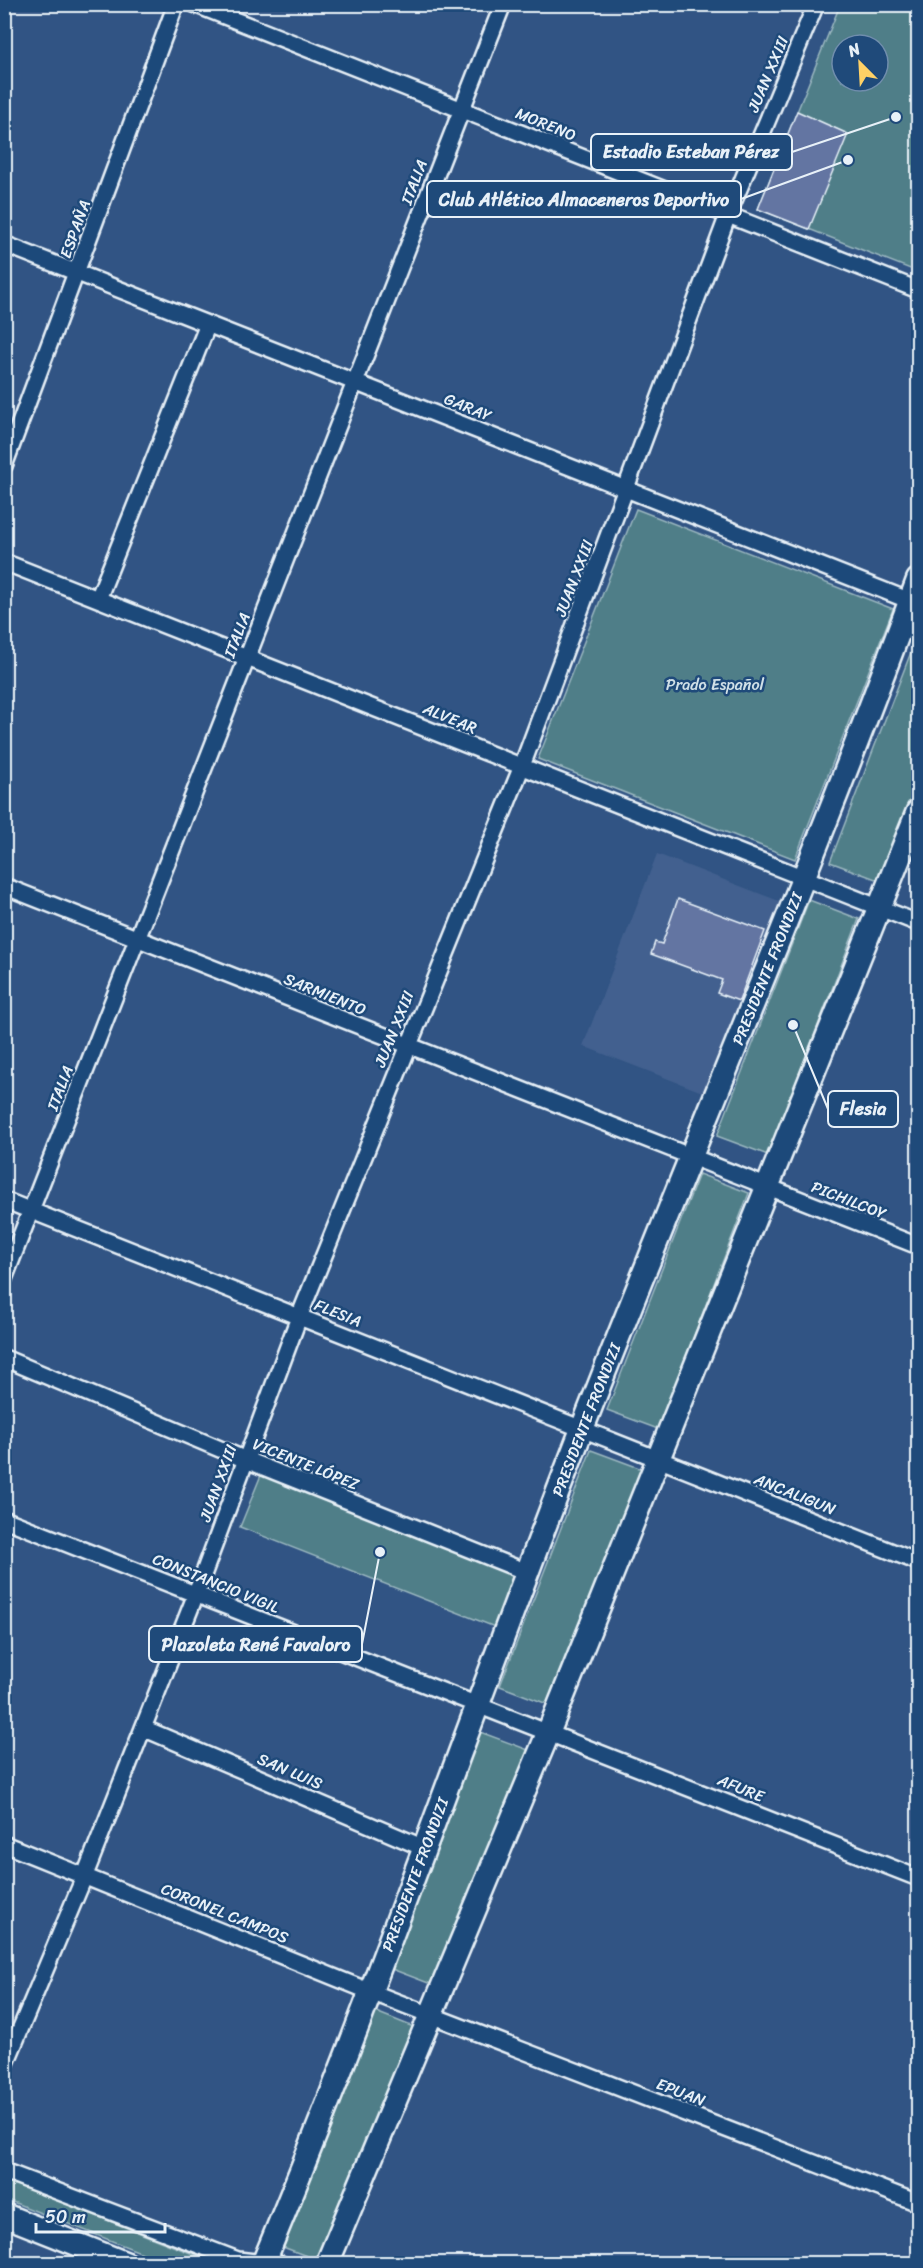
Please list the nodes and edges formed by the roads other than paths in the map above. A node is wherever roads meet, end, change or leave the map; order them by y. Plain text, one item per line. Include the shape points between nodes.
1 (176, 4) edge
2 (194, 4) edge
3 (502, 4) edge
4 (816, 4) edge
5 (461, 110) junction
6 (728, 215) junction
7 (4, 244) edge
8 (78, 273) junction
9 (918, 290) edge
10 (208, 324) junction
11 (355, 382) junction
12 (4, 465) edge
13 (627, 489) junction
14 (4, 562) edge
15 (916, 595) edge
16 (98, 599) junction
17 (247, 658) junction
18 (522, 766) junction
19 (918, 811) edge
20 (805, 878) junction
21 (4, 886) edge
22 (882, 908) junction
23 (918, 922) edge
24 (137, 939) junction
25 (407, 1045) junction
26 (690, 1157) junction
27 (767, 1187) junction
28 (4, 1200) edge
29 (31, 1211) junction
30 (918, 1246) edge
31 (4, 1279) edge
32 (299, 1317) junction
33 (4, 1358) edge
34 (583, 1428) junction
35 (659, 1458) junction
36 (246, 1460) junction
37 (4, 1519) edge
38 (918, 1562) edge
39 (529, 1573) junction
40 (196, 1594) junction
41 (480, 1706) junction
42 (143, 1728) junction
43 (549, 1731) junction
44 (4, 1844) edge
45 (423, 1848) junction
46 (85, 1875) junction
47 (918, 1878) edge
48 (371, 1992) junction
49 (431, 2015) junction
50 (4, 2068) edge
51 (4, 2171) edge
52 (918, 2203) edge
53 (4, 2215) edge
54 (270, 2262) edge
55 (127, 2264) edge
56 (327, 2264) edge

1 - 8 street, ESPAÑA
2 - 5 street, MORENO
3 - 5 street, ITALIA
4 - 6 street, JUAN XXIII
5 - 6 street, MORENO
5 - 11 street, ITALIA
6 - 9 street, MORENO
6 - 13 street, JUAN XXIII
7 - 8 street, GARAY
8 - 10 street, GARAY
8 - 12 street, ESPAÑA
10 - 11 street, GARAY
10 - 16 street
11 - 13 street, GARAY
11 - 17 street, ITALIA
13 - 15 street, GARAY
13 - 18 street, JUAN XXIII
14 - 16 street, ALVEAR
15 - 20 main road, PRESIDENTE FRONDIZI
16 - 17 street, ALVEAR
17 - 18 street, ALVEAR
17 - 24 street, ITALIA
18 - 20 street, ALVEAR
18 - 25 street, JUAN XXIII
19 - 22 main road
20 - 22 street, ALVEAR
20 - 26 main road, PRESIDENTE FRONDIZI
21 - 24 street, SARMIENTO
22 - 23 street, ALVEAR
22 - 27 main road
24 - 25 street, SARMIENTO
24 - 29 street, ITALIA
25 - 26 street, SARMIENTO
25 - 32 street, JUAN XXIII
26 - 27 street, SARMIENTO
26 - 34 main road, PRESIDENTE FRONDIZI
27 - 30 street, PICHILCOY
27 - 35 main road
28 - 29 street, FLESIA
29 - 31 street, ITALIA
29 - 32 street, FLESIA
32 - 34 street, FLESIA
32 - 36 street, JUAN XXIII
33 - 36 street, VICENTE LÓPEZ
34 - 35 street, FLESIA
34 - 39 main road, PRESIDENTE FRONDIZI
35 - 38 street, ANCALIGUN
35 - 43 main road
36 - 39 street, VICENTE LÓPEZ
36 - 40 street, JUAN XXIII
37 - 40 street, CONSTANCIO VIGIL
39 - 41 main road, PRESIDENTE FRONDIZI
40 - 41 street, CONSTANCIO VIGIL
40 - 42 street, JUAN XXIII
41 - 43 street, CONSTANCIO VIGIL
41 - 45 main road, PRESIDENTE FRONDIZI
42 - 45 street, SAN LUIS
42 - 46 street, JUAN XXIII
43 - 47 street, AFURE
43 - 49 main road
44 - 46 street, CORONEL CAMPOS
45 - 48 main road, PRESIDENTE FRONDIZI
46 - 48 street, CORONEL CAMPOS
46 - 50 street, JUAN XXIII
48 - 49 street, CORONEL CAMPOS
48 - 54 main road, PRESIDENTE FRONDIZI
49 - 52 street, EPUAN
49 - 56 main road
51 - 54 street via 238,2260
53 - 55 main road

